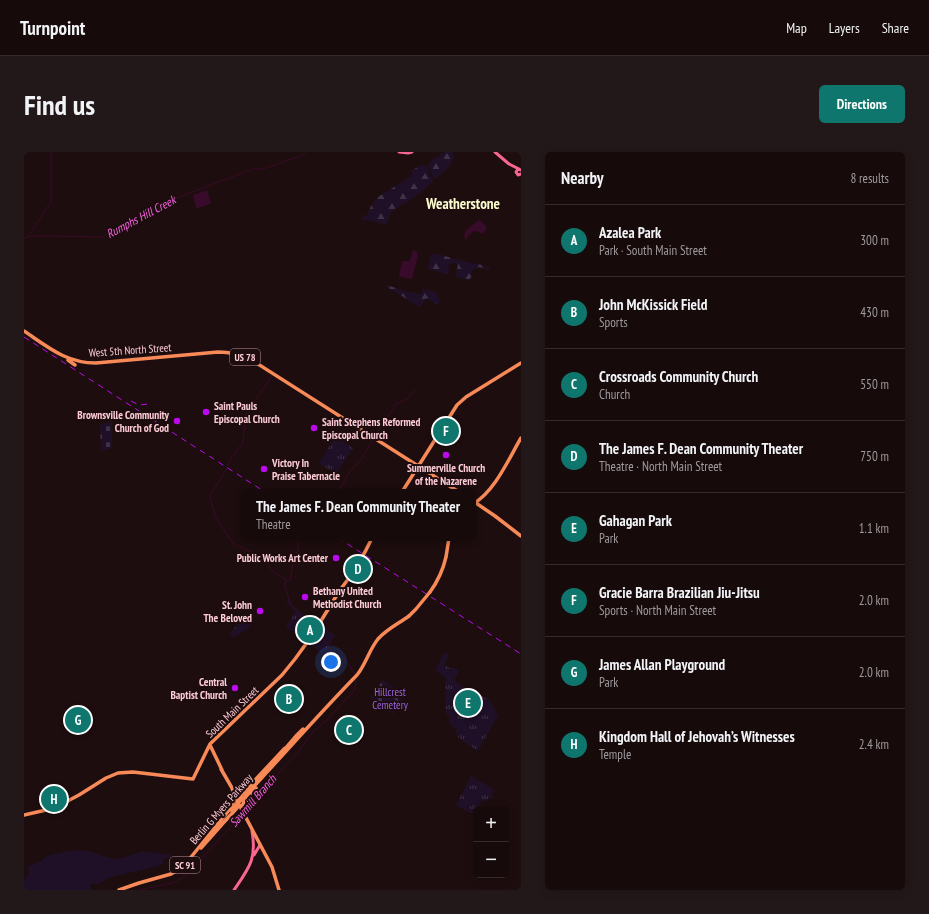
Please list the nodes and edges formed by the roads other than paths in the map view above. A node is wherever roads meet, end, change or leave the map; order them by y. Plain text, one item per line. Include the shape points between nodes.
1 (399, 152) edge
2 (412, 152) edge
3 (495, 152) edge
4 (518, 170) edge
5 (521, 174) edge
6 (24, 331) edge
7 (521, 363) edge
8 (521, 438) edge
9 (418, 466) junction
10 (404, 489) edge
11 (454, 489) edge
12 (476, 501) edge
13 (476, 505) edge
14 (521, 536) edge
15 (370, 541) edge
16 (449, 541) edge
17 (321, 713) junction
18 (210, 744) junction
19 (279, 760) junction
20 (233, 792) junction
21 (244, 794) junction
22 (244, 800) junction
23 (236, 802) junction
24 (236, 809) junction
25 (231, 810) junction
26 (243, 811) junction
27 (24, 815) edge
28 (251, 827) junction
29 (260, 845) junction
30 (199, 850) junction
31 (256, 851) junction
32 (263, 851) junction
33 (193, 855) junction
34 (253, 857) junction
35 (171, 875) junction
36 (119, 890) edge
37 (124, 890) edge
38 (234, 890) edge
39 (279, 890) edge

1 - 2 main road
3 - 4 main road
4 - 5 main road via 517,175
6 - 9 main road, West 5th North Street / US 78 via 77,364 223,352 246,357
7 - 9 main road via 462,400
8 - 12 main road via 492,487
9 - 10 main road
9 - 11 main road, US 78
13 - 14 main road
15 - 18 main road, South Main Street via 352,574 287,670
16 - 17 main road, Berlin G Myers Parkway / SC 91, bridge via 443,568 430,592 409,616 379,638 364,667
17 - 19 main road, Berlin G Myers Parkway / SC 91
17 - 21 main road, Berlin G Myers Parkway / SC 91 via 291,741
18 - 20 main road
18 - 27 main road, South Main Street via 194,780 133,772 118,773 62,804
19 - 21 main road, Berlin G Myers Parkway / SC 91
19 - 22 main road
20 - 21 main road via 237,795
20 - 23 main road
21 - 23 main road
21 - 25 main road, Berlin G Myers Parkway / SC 91, bridge
22 - 23 main road
22 - 26 main road
23 - 24 main road
23 - 26 main road
23 - 33 main road via 215,823
24 - 26 main road via 240,808
24 - 30 main road
25 - 30 main road, Berlin G Myers Parkway / SC 91
25 - 33 main road, Berlin G Myers Parkway / SC 91
26 - 28 main road
28 - 29 main road
28 - 34 main road
29 - 31 main road
29 - 32 main road
30 - 35 main road, Berlin G Myers Parkway / SC 91 via 184,869
31 - 32 main road
31 - 34 main road
32 - 39 main road
33 - 35 main road, Berlin G Myers Parkway / SC 91 via 183,867
34 - 38 main road
35 - 36 main road, Berlin G Myers Parkway / SC 91
35 - 37 main road, Berlin G Myers Parkway / SC 91

